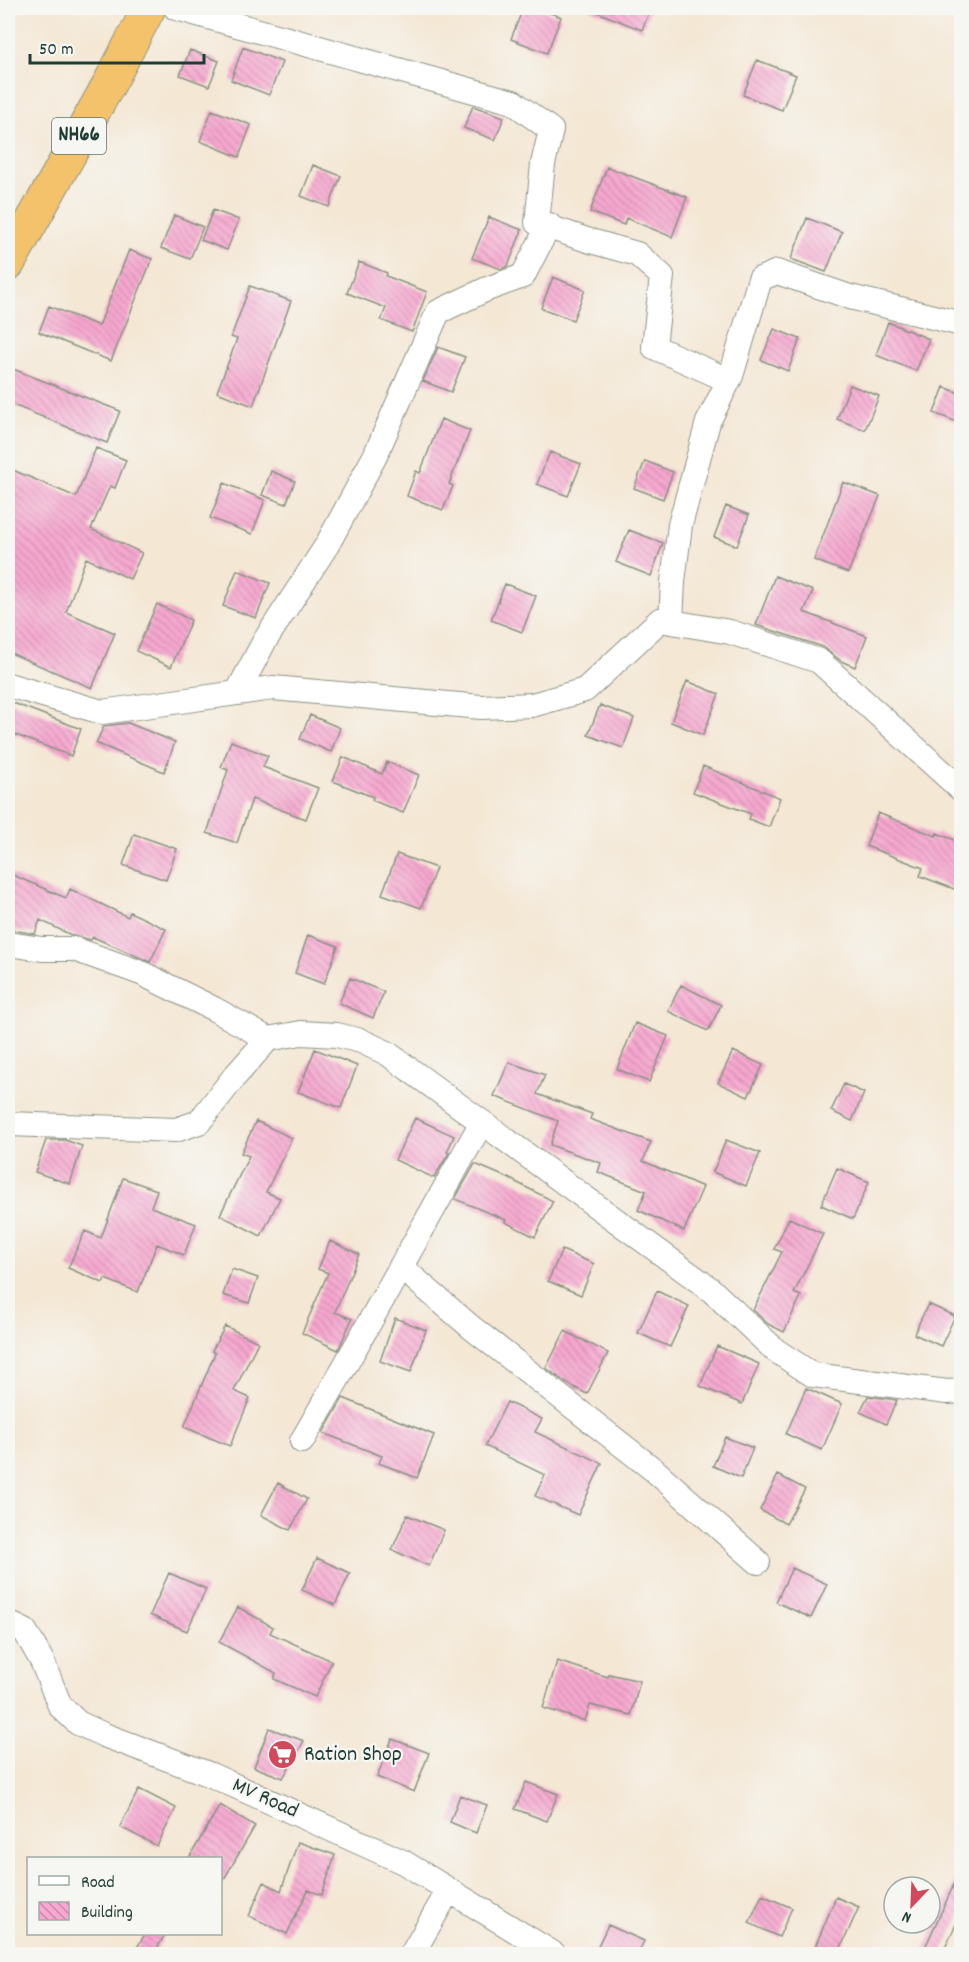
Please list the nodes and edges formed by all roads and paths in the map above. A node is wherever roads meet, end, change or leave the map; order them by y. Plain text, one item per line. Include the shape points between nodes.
1 (149, 8) edge
2 (176, 8) edge
3 (549, 225) junction
4 (8, 264) edge
5 (962, 324) edge
6 (728, 380) junction
7 (671, 622) junction
8 (8, 685) edge
9 (237, 693) junction
10 (962, 790) edge
11 (8, 945) edge
12 (268, 1039) junction
13 (482, 1122) junction
14 (8, 1125) edge
15 (402, 1268) junction
16 (962, 1391) edge
17 (302, 1441) dead end
18 (758, 1562) dead end
19 (8, 1623) edge
20 (449, 1890) junction
21 (412, 1954) edge
22 (554, 1954) edge

1 - 4 highway, NH66
2 - 3 street via 513,102 552,130 543,164 537,223
3 - 6 street via 637,254 662,276 654,347
3 - 9 street via 524,276 438,312 375,456 327,545 264,642
5 - 6 street via 850,297 777,272 760,279
6 - 7 street via 708,422 680,525
7 - 9 street via 660,620 585,690 532,705 481,707 273,688
7 - 10 street via 730,632 819,662
8 - 9 street via 102,712
11 - 12 street via 74,949 141,973
12 - 13 street via 302,1033 361,1041 387,1053
12 - 14 street via 199,1122 177,1130
13 - 15 street
13 - 16 street via 710,1289 775,1350 813,1375
15 - 17 street
15 - 18 street via 472,1328 654,1470
19 - 20 street, MV Road via 25,1631 60,1706 78,1723 211,1775 403,1862
20 - 21 street
20 - 22 street, MV Road

